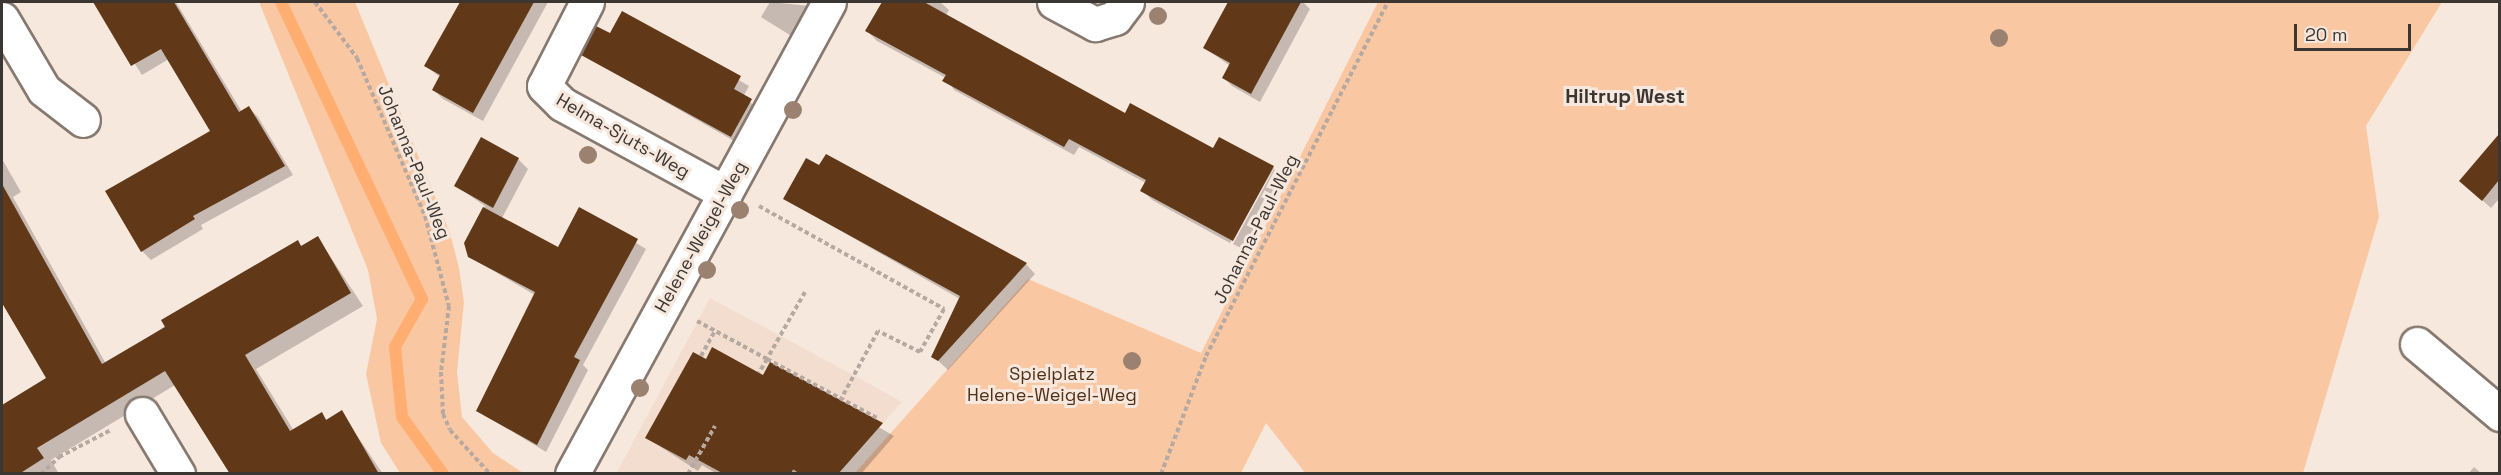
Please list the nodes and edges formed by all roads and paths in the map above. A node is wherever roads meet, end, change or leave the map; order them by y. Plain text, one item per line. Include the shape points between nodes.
1 (315, 2) edge
2 (587, 2) edge
3 (830, 2) edge
4 (1054, 2) edge
5 (1127, 2) edge
6 (1388, 2) edge
7 (2, 19) edge
8 (83, 120) dead end
9 (726, 191) junction
10 (805, 292) dead end
11 (664, 304) junction
12 (715, 331) junction
13 (2417, 344) dead end
14 (701, 356) dead end
15 (767, 359) junction
16 (759, 373) dead end
17 (841, 399) junction
18 (2499, 414) edge
19 (144, 417) joint
20 (877, 418) dead end
21 (715, 426) dead end
22 (41, 474) edge
23 (178, 474) edge
24 (490, 474) edge
25 (572, 474) edge
26 (688, 474) edge
27 (1161, 474) edge

1 - 24 path, Johanna-Paul-Weg via 357,58 425,216 448,306 441,372 443,414 450,430
2 - 9 street, Helma-Sjuts-Weg via 544,86 562,104
3 - 9 street, Helene-Weigel-Weg
4 - 5 street via 1095,24 1115,18
6 - 27 path, Johanna-Paul-Weg via 1206,356
7 - 8 street via 44,90
9 - 11 street, Helene-Weigel-Weg
9 - 17 path via 944,309 920,352 878,331
10 - 15 path
11 - 12 path
11 - 25 street, Helene-Weigel-Weg
12 - 14 path
12 - 15 path
13 - 18 street
15 - 16 path
15 - 17 path
17 - 20 path
19 - 22 path via 97,434
19 - 23 street
21 - 26 path

